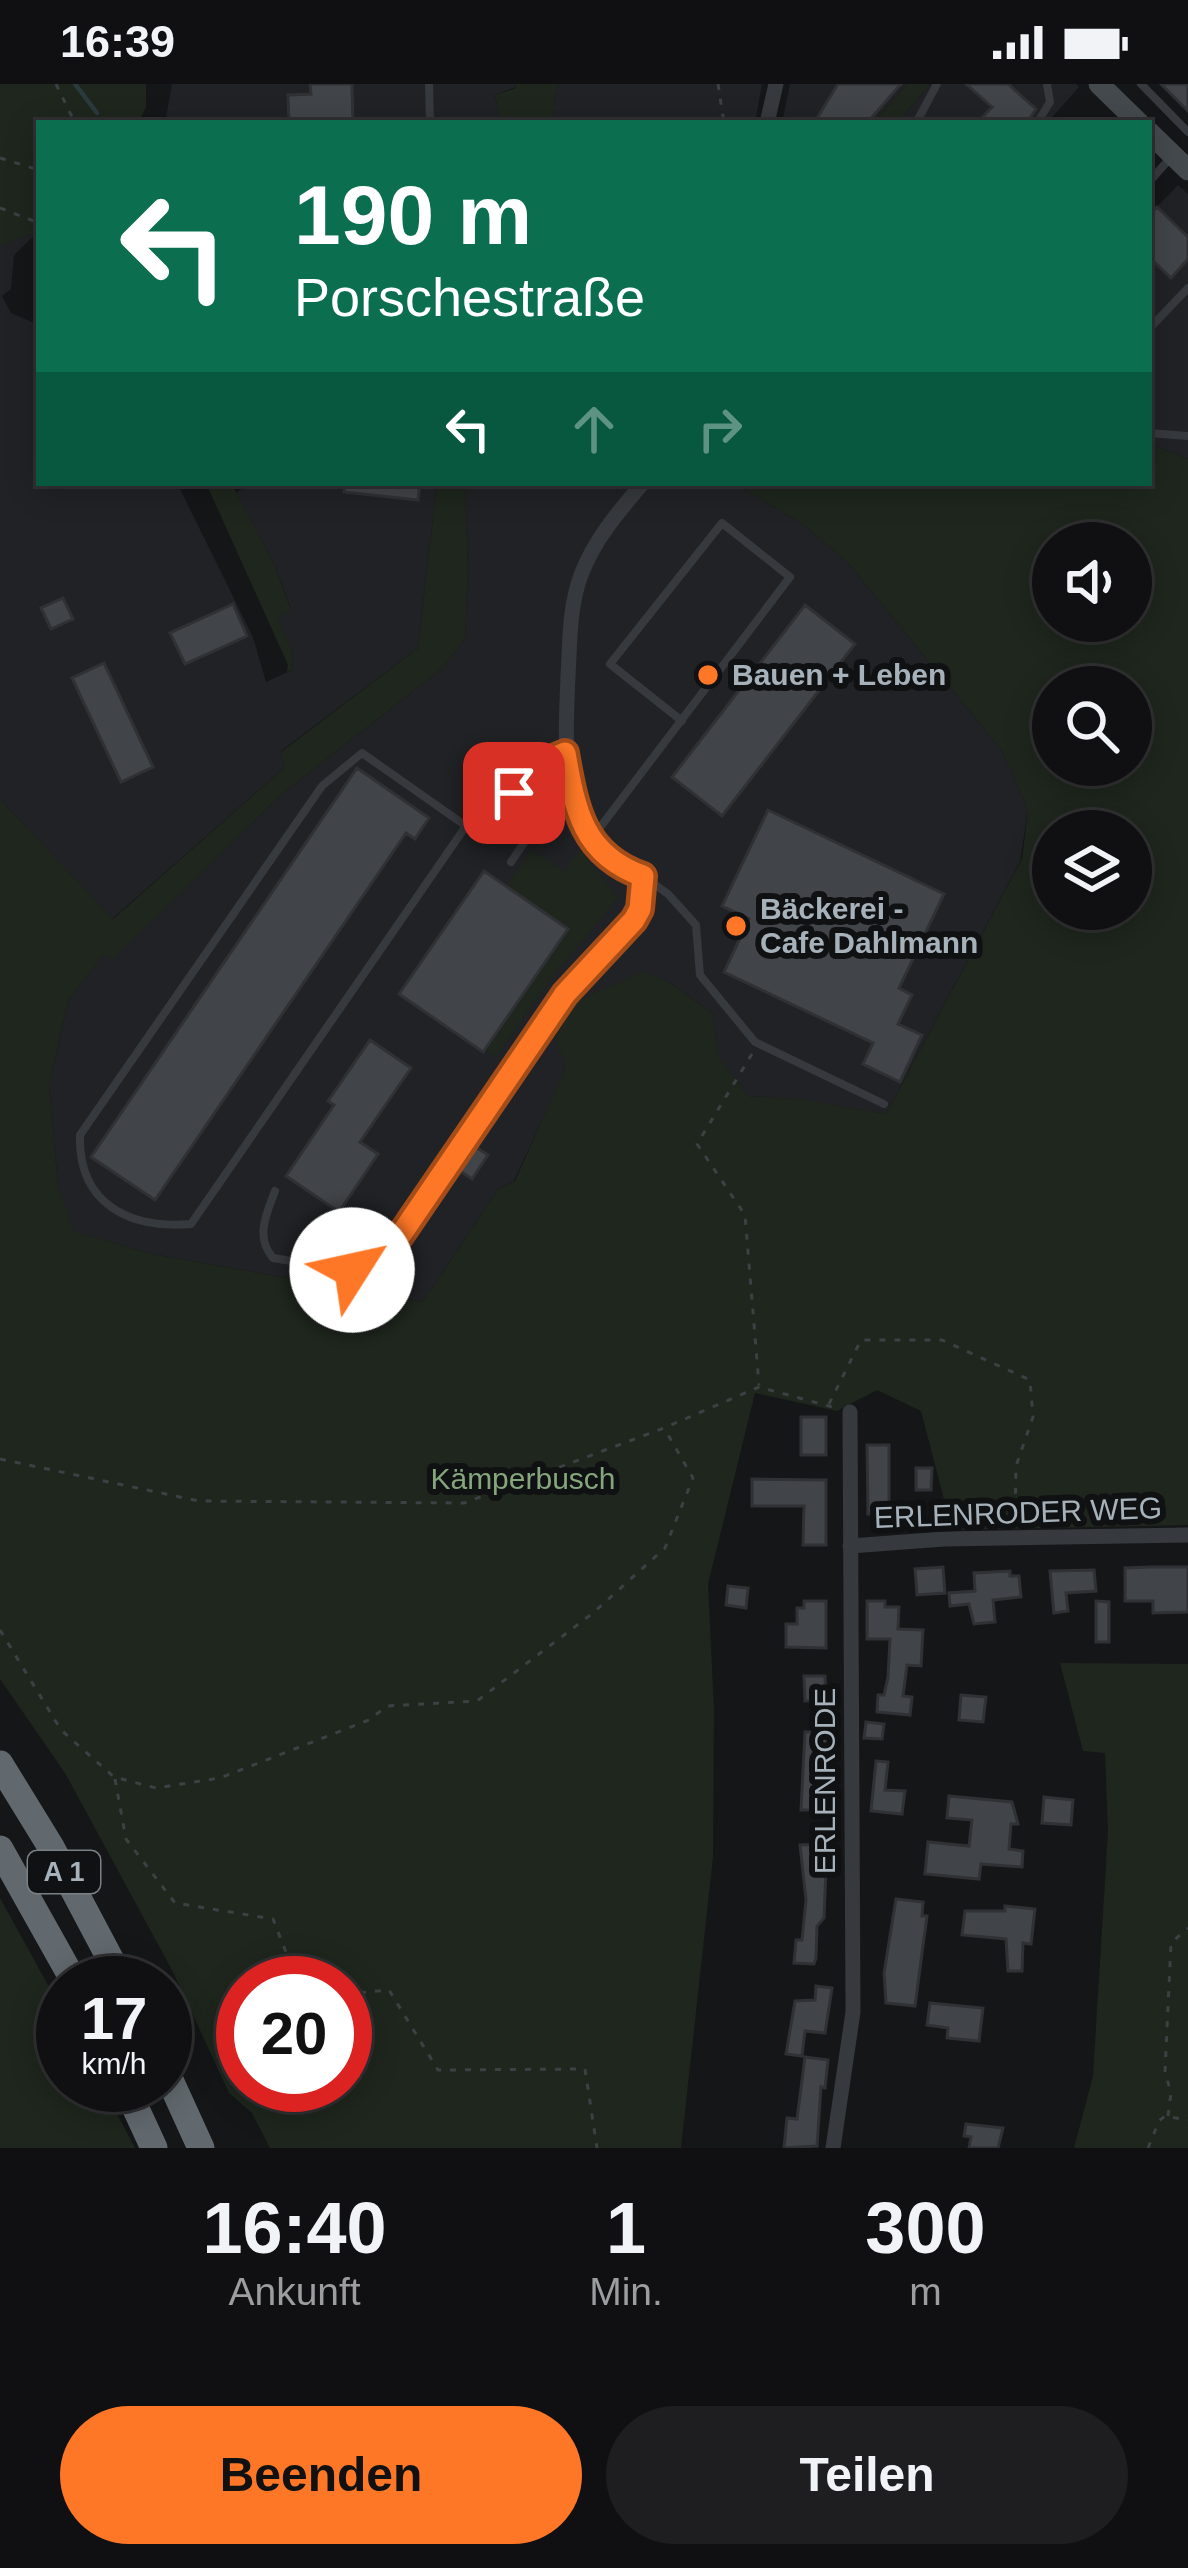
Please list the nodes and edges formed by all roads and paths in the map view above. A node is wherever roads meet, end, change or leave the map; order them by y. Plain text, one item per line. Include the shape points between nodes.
1 (56, 84) edge
2 (429, 84) edge
3 (718, 84) edge
4 (776, 84) edge
5 (937, 84) edge
6 (1047, 84) edge
7 (1099, 84) edge
8 (1141, 84) edge
9 (74, 120) edge
10 (430, 120) edge
11 (724, 120) edge
12 (768, 120) edge
13 (918, 120) edge
14 (1039, 120) edge
15 (1136, 120) edge
16 (1188, 132) edge
17 (1152, 135) edge
18 (0, 158) edge
19 (1180, 163) edge
20 (36, 169) edge
21 (1152, 180) edge
22 (0, 208) edge
23 (36, 222) edge
24 (1188, 288) edge
25 (1152, 326) edge
26 (1152, 433) edge
27 (1185, 434) edge
28 (641, 486) edge
29 (682, 721) junction
30 (565, 753) junction
31 (573, 801) junction
32 (500, 814) joint
33 (466, 826) junction
34 (591, 839) junction
35 (511, 862) dead end
36 (643, 876) junction
37 (758, 1043) junction
38 (884, 1104) dead end
39 (275, 1191) dead end
40 (760, 1387) junction
41 (828, 1406) junction
42 (850, 1412) joint
43 (664, 1428) junction
44 (0, 1460) edge
45 (1188, 1535) edge
46 (1014, 1538) junction
47 (850, 1546) junction
48 (0, 1630) edge
49 (0, 1764) edge
50 (114, 1777) junction
51 (0, 1849) edge
52 (1188, 1928) edge
53 (60, 1956) edge
54 (109, 1956) edge
55 (287, 1956) edge
56 (372, 1992) edge
57 (137, 2112) edge
58 (186, 2112) edge
59 (1168, 2116) junction
60 (1188, 2120) edge
61 (154, 2148) edge
62 (204, 2148) edge
63 (597, 2148) edge
64 (833, 2148) edge
65 (1148, 2148) edge

1 - 9 path
2 - 10 lane
3 - 11 path
4 - 12 street
5 - 13 lane
6 - 14 lane
7 - 15 main road
8 - 16 lane
17 - 19 main road
18 - 20 path
19 - 21 lane
22 - 23 path
24 - 25 lane
26 - 27 lane
28 - 30 street via 579,578
29 - 29 lane via 610,664 722,523 790,577
29 - 34 lane
30 - 31 street
30 - 32 street via 536,765
31 - 34 street
31 - 35 lane via 549,806
32 - 33 lane via 489,827
33 - 33 lane via 362,753 322,785 80,1135 79,1161 107,1205 137,1220 191,1224
34 - 36 street via 620,868
36 - 37 lane via 696,925 700,975
36 - 39 lane via 634,920 565,994 389,1252 352,1270 273,1258 262,1238
37 - 38 lane
37 - 40 path via 697,1144 745,1215
40 - 41 path
40 - 43 path
41 - 42 path
41 - 46 path via 861,1340 942,1340 1030,1380 1033,1418 1016,1466
42 - 47 street, ERLENRODE
43 - 44 path via 464,1503 199,1501
43 - 50 path via 693,1478 665,1548 477,1701 387,1706 220,1778 156,1788
45 - 46 street, ERLENRODER WEG
46 - 47 street, ERLENRODER WEG
47 - 64 street, ERLENRODE via 853,2012
48 - 50 path via 62,1730
49 - 54 highway, A 1
50 - 55 path via 126,1839 175,1903 273,1919
51 - 53 highway, A 1
52 - 59 path via 1172,1943
56 - 63 path via 389,1990 438,2070 586,2069
57 - 61 highway
58 - 62 highway
59 - 60 path
59 - 65 path

